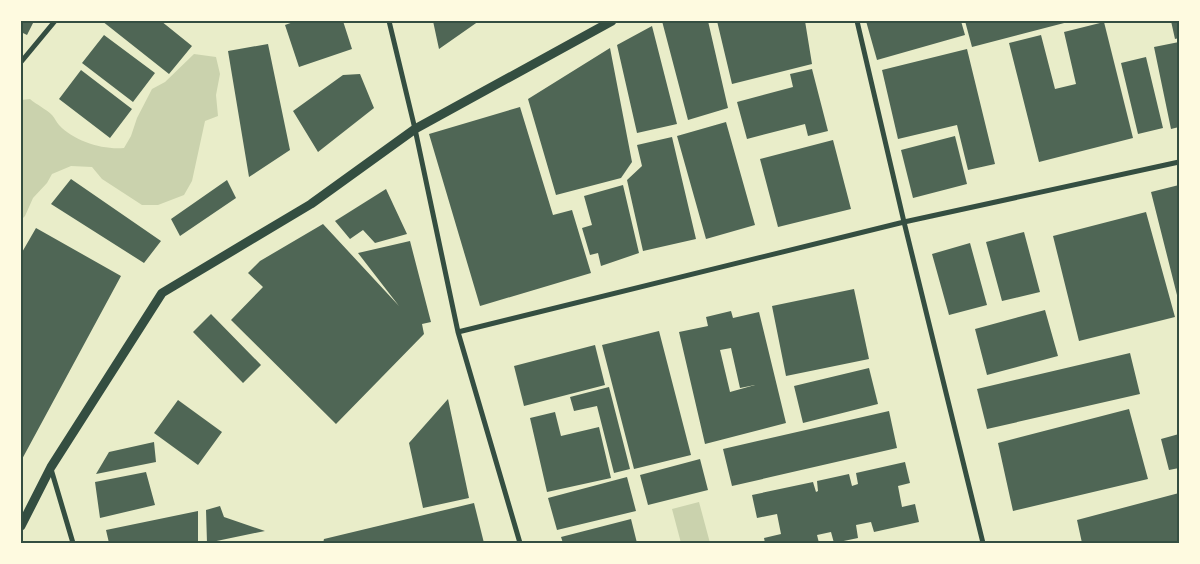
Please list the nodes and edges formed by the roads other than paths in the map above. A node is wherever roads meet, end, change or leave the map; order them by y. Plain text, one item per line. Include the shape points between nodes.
1 (55, 21) edge
2 (389, 21) edge
3 (612, 21) edge
4 (857, 21) edge
5 (21, 62) edge
6 (415, 129) junction
7 (1179, 162) edge
8 (904, 222) junction
9 (458, 332) junction
10 (51, 467) junction
11 (21, 526) edge
12 (73, 543) edge
13 (520, 543) edge
14 (983, 543) edge

1 - 5 street
2 - 6 street
3 - 6 street
4 - 8 street
6 - 9 street
6 - 10 street via 311,204 162,293
7 - 8 street
8 - 9 street
8 - 14 street
9 - 13 street
10 - 11 street
10 - 12 street

